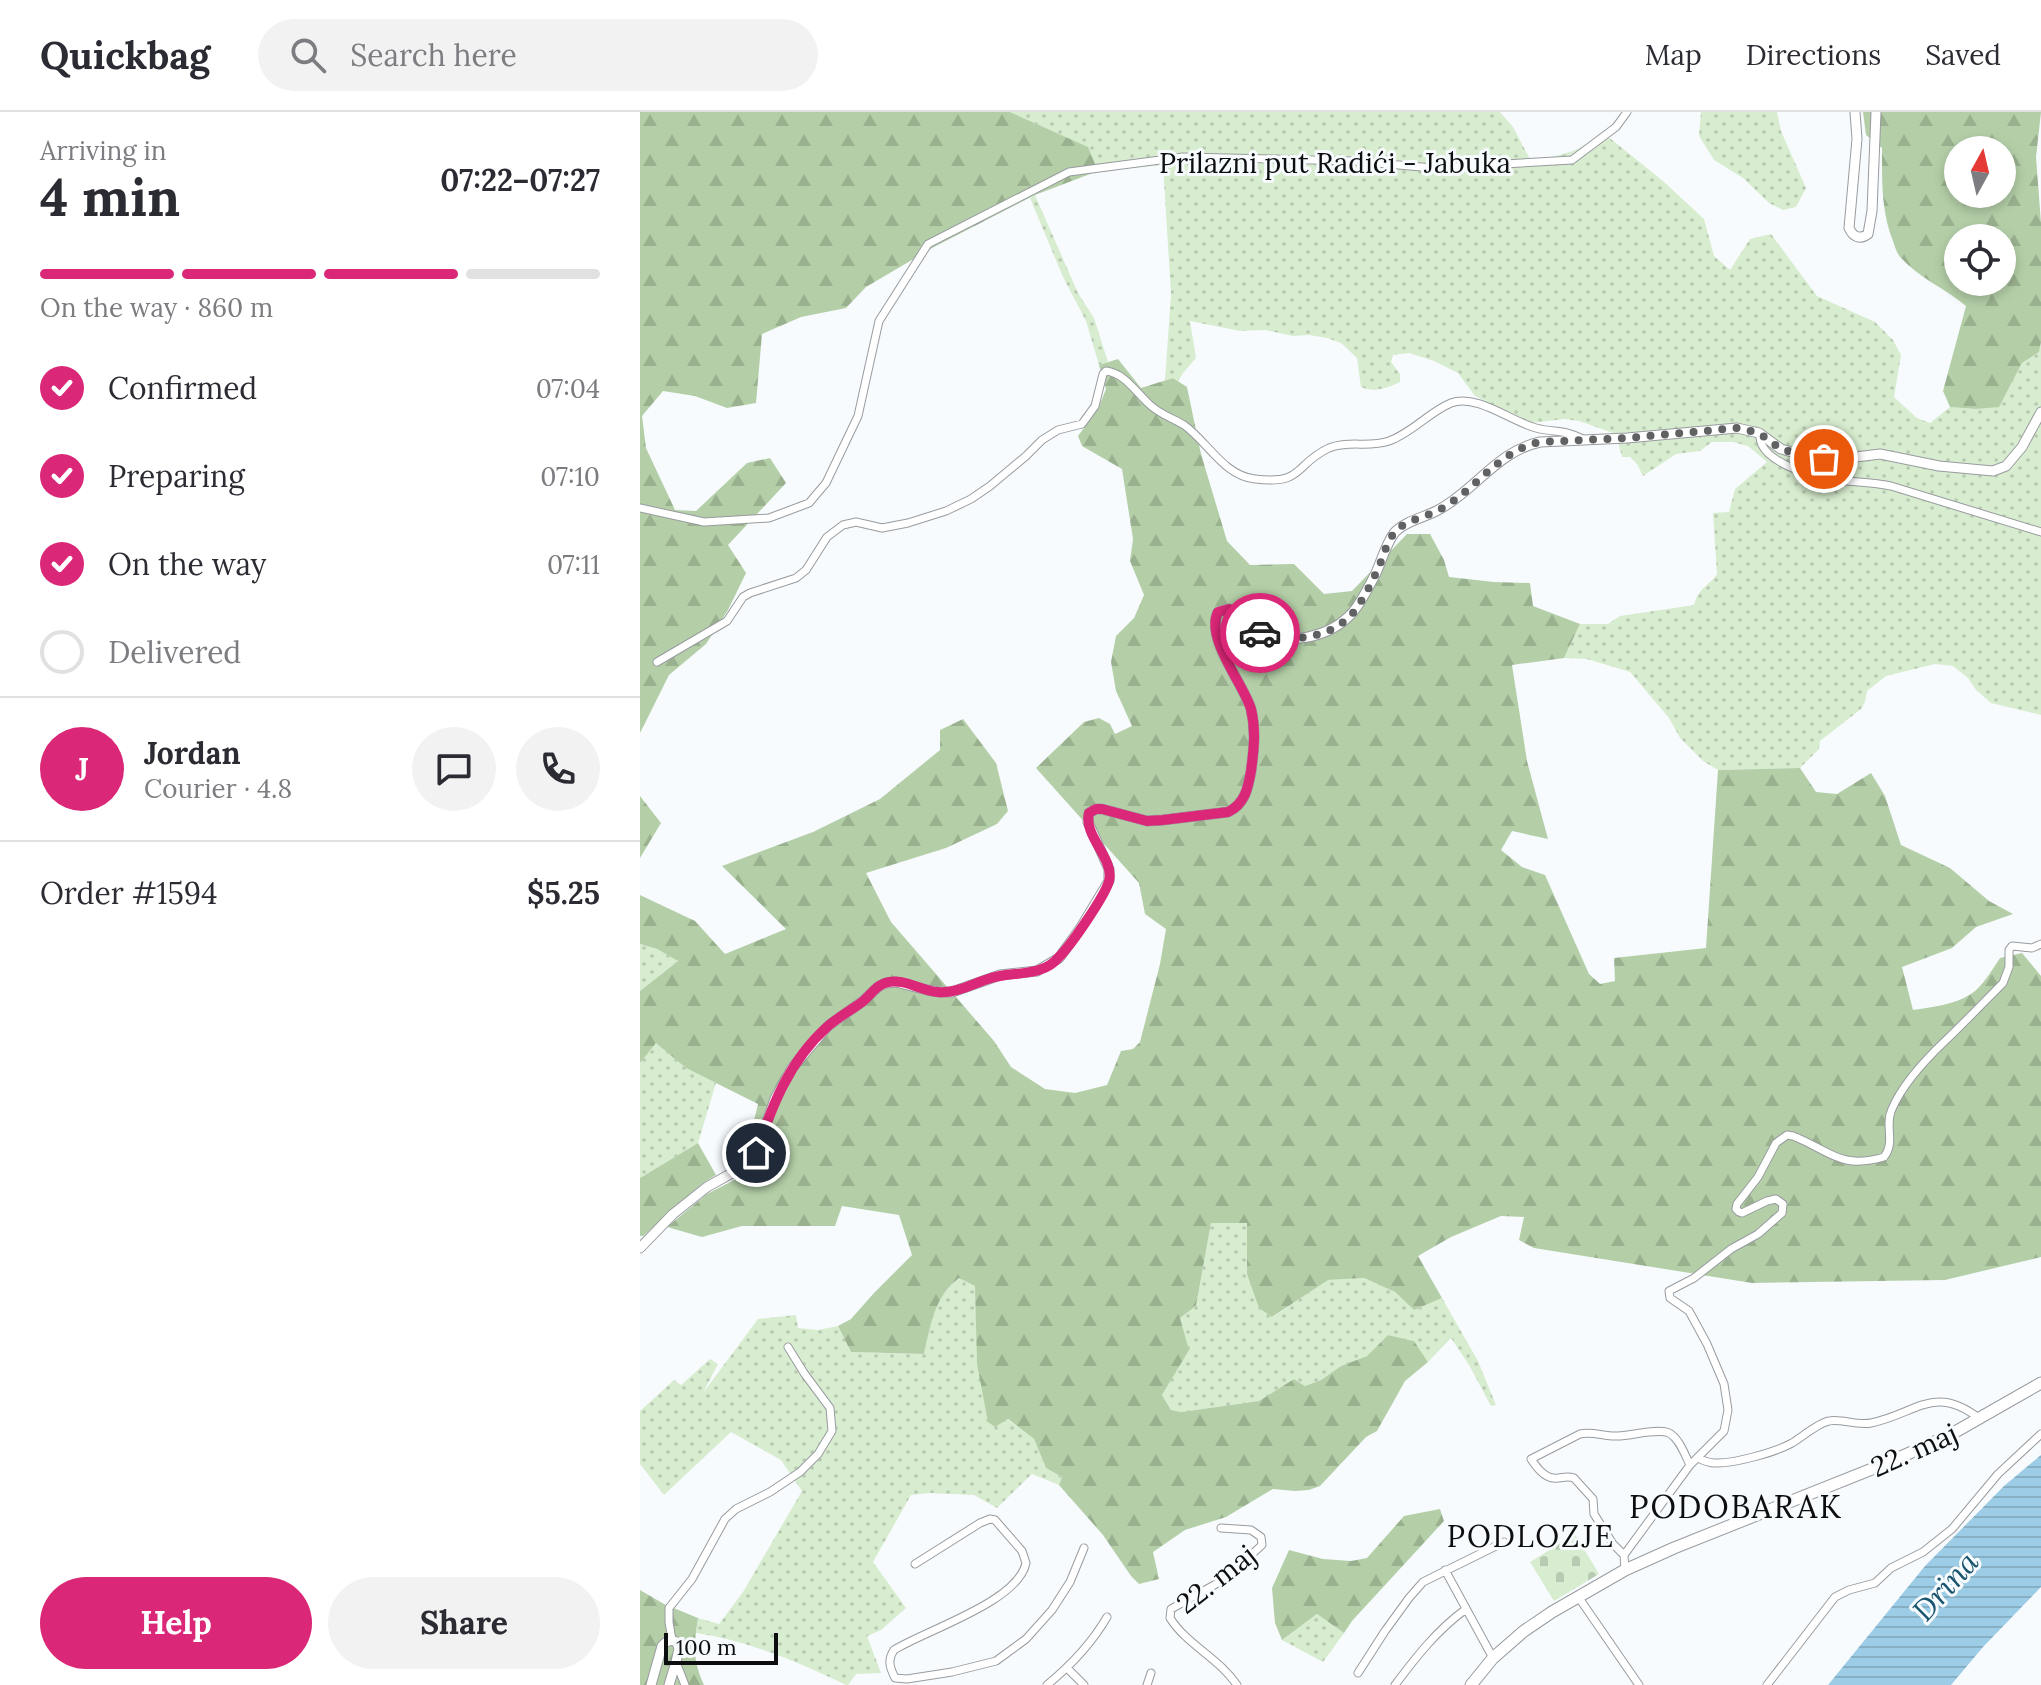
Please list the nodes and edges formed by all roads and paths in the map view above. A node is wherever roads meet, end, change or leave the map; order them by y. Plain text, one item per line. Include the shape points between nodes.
1 (1627, 112) edge
2 (1855, 112) edge
3 (1876, 112) edge
4 (2041, 412) edge
5 (1759, 433) junction
6 (1585, 440) junction
7 (640, 508) edge
8 (2041, 532) edge
9 (657, 662) dead end
10 (2041, 944) edge
11 (640, 1248) edge
12 (788, 1347) dead end
13 (2041, 1383) edge
14 (1980, 1419) junction
15 (2041, 1434) edge
16 (1698, 1458) junction
17 (1690, 1465) junction
18 (1221, 1528) dead end
19 (1504, 1542) dead end
20 (1084, 1548) dead end
21 (1624, 1555) junction
22 (915, 1564) dead end
23 (1445, 1570) junction
24 (1625, 1570) junction
25 (1579, 1598) junction
26 (1466, 1609) junction
27 (1107, 1617) dead end
28 (672, 1640) junction
29 (1493, 1658) junction
30 (676, 1662) junction
31 (1067, 1668) junction
32 (1151, 1673) dead end
33 (1358, 1673) dead end
34 (894, 1682) edge
35 (651, 1685) edge
36 (669, 1685) edge
37 (685, 1685) edge
38 (1047, 1685) edge
39 (1084, 1685) edge
40 (1147, 1685) edge
41 (1237, 1685) edge
42 (1395, 1685) edge
43 (1471, 1685) edge
44 (1639, 1685) edge
45 (1767, 1685) edge

1 - 7 street, Prilazni put Radići - Jabuka via 1616,127 1572,160 1433,168 1183,157 1069,172 928,244 879,321 858,416 826,483 809,503 769,518 704,522
2 - 3 main road via 1849,228 1858,237 1868,234 1872,211
4 - 5 main road via 2022,447 2006,466 1993,471 1880,454 1824,459 1781,449
5 - 6 main road via 1728,427
5 - 8 street via 1762,446 1793,468 1832,480 1891,486
6 - 9 street via 1536,428 1465,400 1451,403 1388,442 1332,447 1286,480 1251,479 1230,469 1186,427 1150,406 1110,370 1082,424 1042,440 971,499 908,523 882,528 843,525 827,537 796,578 743,597 727,621
6 - 11 main road via 1519,448 1458,498 1399,528 1361,601 1340,624 1323,633 1274,638 1229,609 1218,612 1217,638 1250,706 1255,734 1248,789 1235,809 1147,821 1102,809 1089,813 1109,881 1059,958 1037,971 1000,975 952,992 896,982 879,986 828,1026 792,1068 748,1164 698,1194
10 - 16 street via 2012,946 2003,983 1927,1056 1891,1111 1891,1145 1884,1157 1849,1161 1793,1136 1781,1137 1736,1209 1742,1213 1776,1199 1783,1204 1782,1213 1694,1278 1671,1288 1670,1298 1689,1311 1724,1384 1724,1431
12 - 28 street via 830,1408 832,1431 800,1472 725,1519 692,1579 669,1608
13 - 14 main road, 22. maj
14 - 16 street, 22. maj via 1967,1409 1926,1402 1873,1423 1829,1421 1773,1452 1720,1464
14 - 24 main road, 22. maj via 1887,1463
15 - 45 street via 1998,1474 1952,1529 1923,1552 1875,1583 1835,1597
16 - 17 street
17 - 21 street
17 - 21 street via 1676,1439 1660,1432 1588,1432 1531,1459 1551,1478 1574,1478 1593,1499 1594,1514
18 - 41 street, 22. maj via 1251,1530 1262,1545 1225,1579 1171,1609 1170,1618
19 - 23 street
20 - 34 street via 1052,1610 996,1661
21 - 24 street
22 - 34 street via 990,1519 1022,1551 1026,1563 1006,1591 894,1650
23 - 26 street
23 - 33 street via 1423,1582 1409,1598
24 - 25 main road, 22. maj
25 - 29 main road, 22. maj via 1524,1631
25 - 44 street
26 - 29 street
26 - 42 street via 1422,1650
27 - 31 street
28 - 30 main road via 678,1646
28 - 35 main road via 662,1646
29 - 43 main road, 22. maj
30 - 36 main road
30 - 37 street
31 - 38 street
31 - 39 street
32 - 40 street

